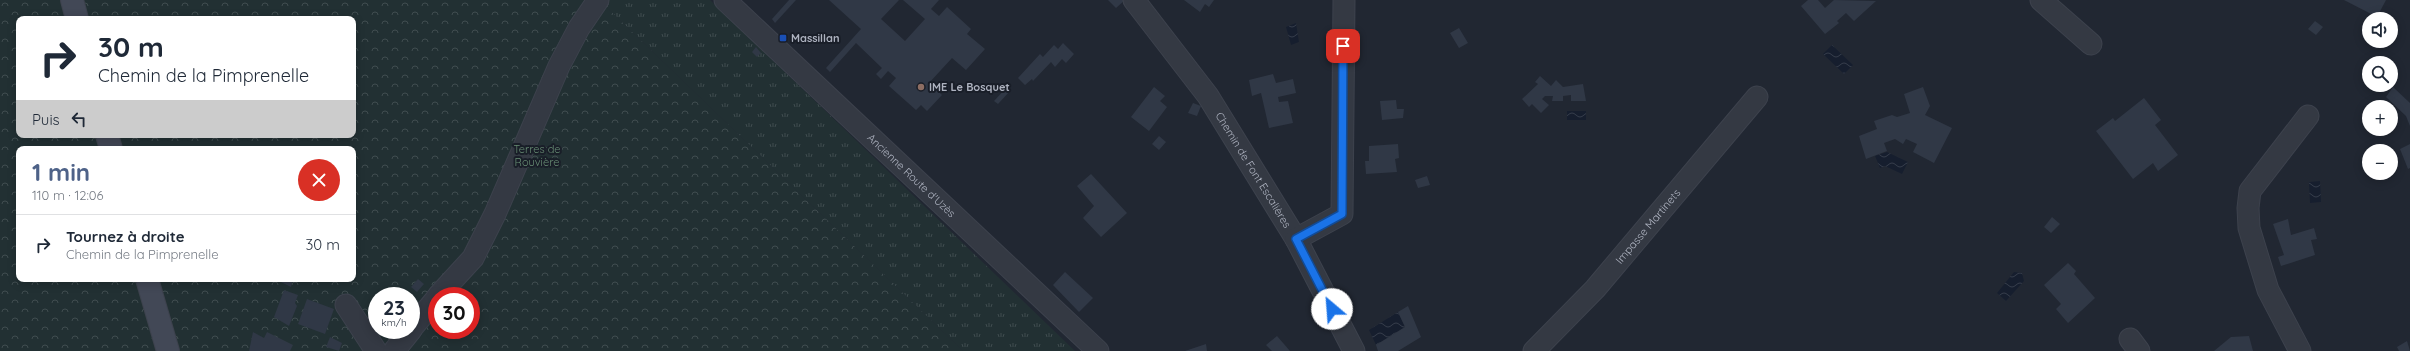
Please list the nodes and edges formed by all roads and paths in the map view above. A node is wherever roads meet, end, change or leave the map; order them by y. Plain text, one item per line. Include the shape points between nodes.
1 (72, 0) edge
2 (598, 0) edge
3 (725, 0) edge
4 (1134, 0) edge
5 (1344, 0) edge
6 (2041, 0) edge
7 (76, 16) edge
8 (2091, 44) dead end
9 (1757, 98) dead end
10 (2308, 116) dead end
11 (1296, 239) junction
12 (148, 282) edge
13 (447, 287) edge
14 (346, 305) dead end
15 (428, 309) edge
16 (420, 319) edge
17 (404, 339) edge
18 (168, 351) edge
19 (376, 351) edge
20 (394, 351) edge
21 (1098, 351) edge
22 (1354, 351) edge
23 (1534, 351) edge
24 (2300, 351) edge

1 - 7 main road
2 - 13 street via 579,28 559,66 495,214 473,258
3 - 21 street, Ancienne Route d'Uzès
4 - 11 street, Chemin de Font Escalières via 1208,96
5 - 11 street via 1342,214
6 - 8 street
9 - 23 street, Impasse Martinets via 1595,289
10 - 24 street via 2250,191 2248,208 2249,228 2268,290
11 - 22 street, Chemin de Font Escalières
12 - 18 main road
14 - 19 street
15 - 16 street
17 - 20 street

